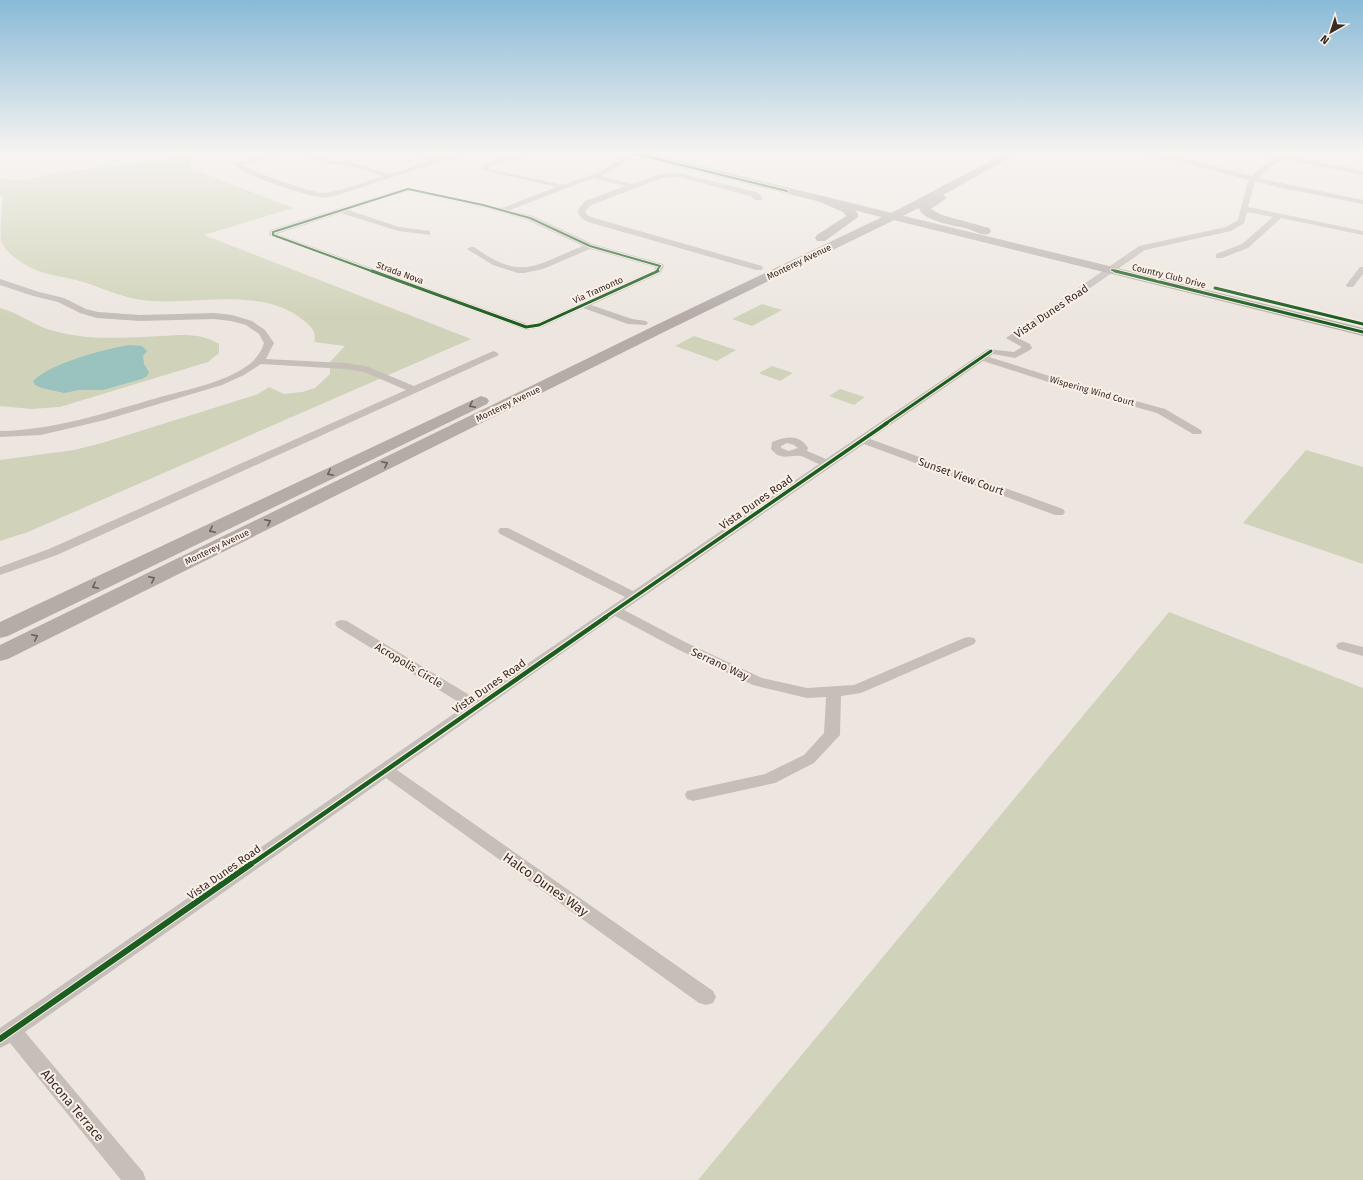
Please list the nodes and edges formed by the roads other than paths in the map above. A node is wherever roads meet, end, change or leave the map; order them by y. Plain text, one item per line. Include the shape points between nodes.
1 (349, 207) edge
2 (489, 207) edge
3 (511, 207) edge
4 (584, 207) edge
5 (842, 207) edge
6 (872, 207) edge
7 (878, 207) edge
8 (896, 207) edge
9 (925, 207) edge
10 (1245, 209) joint
11 (340, 210) junction
12 (503, 210) junction
13 (890, 210) junction
14 (1279, 216) junction
15 (984, 231) junction
16 (427, 233) dead end
17 (1363, 233) edge
18 (821, 238) junction
19 (590, 246) junction
20 (471, 248) dead end
21 (1219, 256) dead end
22 (1115, 267) junction
23 (759, 268) junction
24 (1363, 269) edge
25 (0, 282) edge
26 (1350, 285) dead end
27 (587, 303) junction
28 (643, 323) junction
29 (1363, 324) edge
30 (526, 327) joint
31 (1363, 332) edge
32 (494, 354) dead end
33 (602, 358) junction
34 (983, 358) junction
35 (258, 361) junction
36 (415, 390) junction
37 (1197, 432) dead end
38 (0, 434) edge
39 (863, 440) junction
40 (800, 452) dead end
41 (828, 464) junction
42 (1059, 512) dead end
43 (504, 531) dead end
44 (0, 570) edge
45 (634, 597) junction
46 (615, 611) junction
47 (342, 624) dead end
48 (0, 631) edge
49 (969, 641) dead end
50 (1343, 646) dead end
51 (1363, 652) edge
52 (0, 654) edge
53 (834, 691) junction
54 (476, 706) junction
55 (386, 770) junction
56 (693, 795) dead end
57 (706, 997) dead end
58 (6, 1035) edge
59 (135, 1180) edge

1 - 11 street
2 - 12 street
3 - 12 street
4 - 23 street via 581,211 584,216 600,223
5 - 18 main road via 852,214 852,217
6 - 13 main road, Country Club Drive
7 - 13 main road, Country Club Drive
8 - 13 main road, Monterey Avenue
9 - 15 main road via 933,216 975,226
10 - 14 street
10 - 22 street, Vista Dunes Road via 1241,221 1228,229 1142,248
11 - 16 street via 398,229
11 - 30 street, Strada Nova via 273,232 273,235
12 - 19 street via 530,218
13 - 15 main road, Country Club Drive
13 - 18 main road, Monterey Avenue
13 - 22 main road, Country Club Drive
13 - 33 main road, Monterey Avenue
14 - 17 street
14 - 21 street via 1245,246
15 - 22 main road, Country Club Drive
18 - 23 main road, Monterey Avenue
19 - 20 street via 544,266 522,271 487,260
19 - 27 street, Via Tramonto via 660,266 658,271
22 - 29 main road, Country Club Drive
22 - 31 main road, Country Club Drive
22 - 34 street, Vista Dunes Road via 1011,338 1027,346 1023,352 1015,355 991,351
23 - 28 main road, Monterey Avenue
24 - 26 street
25 - 35 street via 61,300 97,315 140,318 214,316 249,323 262,332 269,343 266,353
27 - 28 street, Via Tramonto via 631,322
27 - 30 street, Via Tramonto via 539,325
28 - 33 main road via 643,331 614,345
28 -> 48 main road, Monterey Avenue
32 - 36 street
52 -> 33 main road, Monterey Avenue
34 - 37 street, Wispering Wind Court via 1161,411
34 - 39 street, Vista Dunes Road
35 - 36 street via 366,369
35 - 38 street via 230,378 97,418 51,430
36 - 44 street via 53,552
39 - 41 street, Vista Dunes Road
39 - 42 street, Sunset View Court
40 - 41 street
41 - 45 street, Vista Dunes Road
43 - 45 street
45 - 46 street, Vista Dunes Road
46 - 53 street, Serrano Way via 758,682 807,692
46 - 54 street, Vista Dunes Road
47 - 54 street, Acropolis Circle
49 - 53 street, Serrano Way via 856,690
50 - 51 street
53 - 56 street via 832,735 809,759 769,779
54 - 55 street, Vista Dunes Road
55 - 57 street, Halco Dunes Way
55 - 58 street, Vista Dunes Road
58 - 59 street, Abcona Terrace

